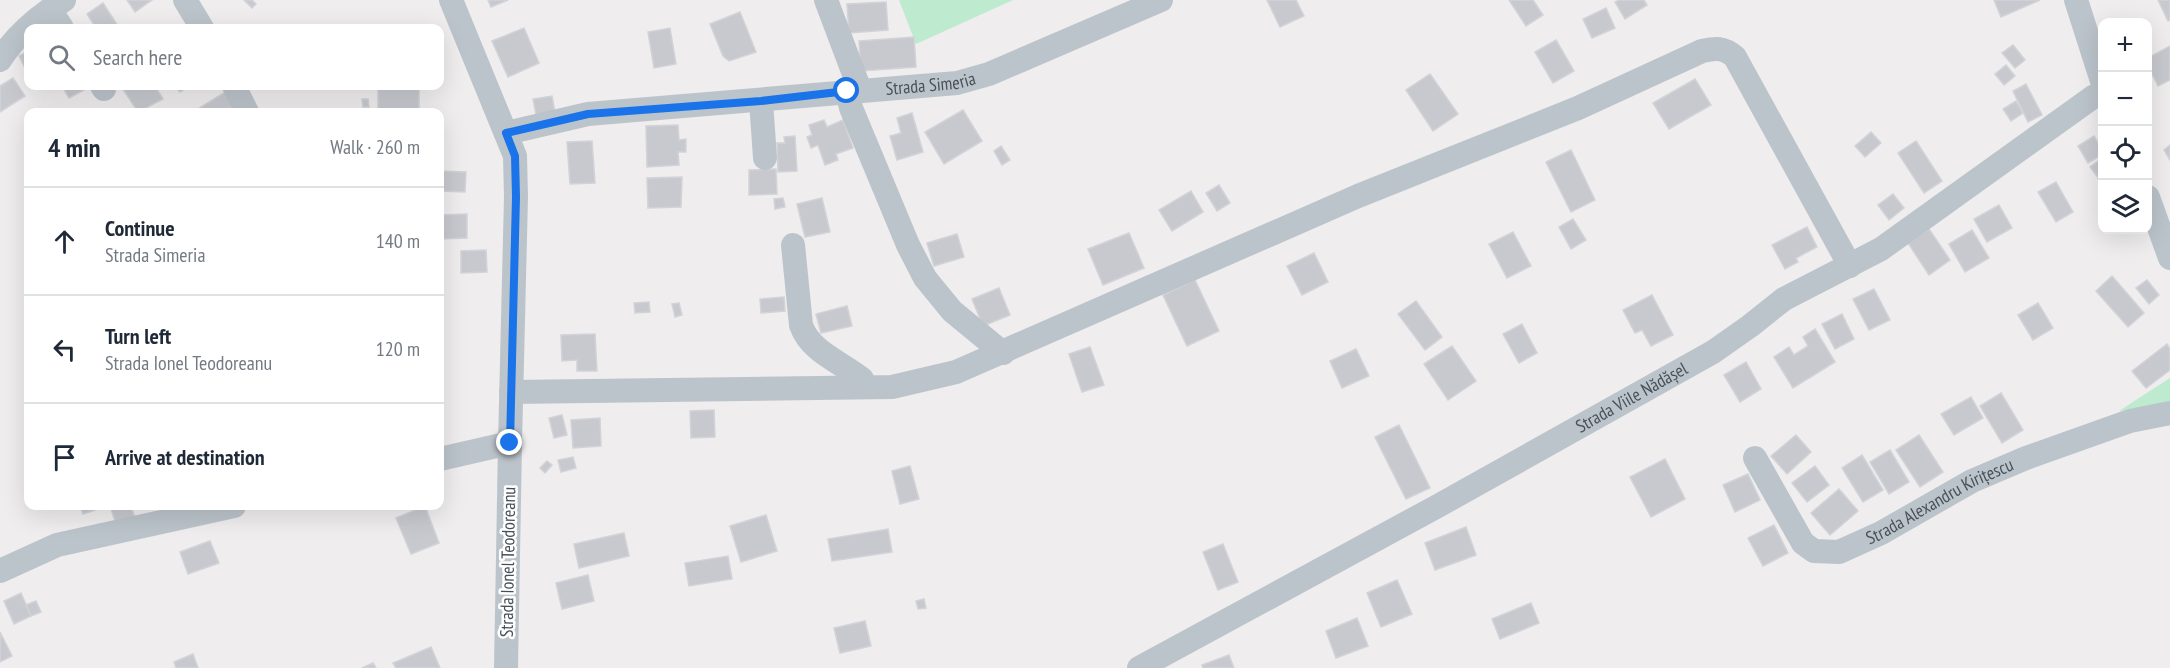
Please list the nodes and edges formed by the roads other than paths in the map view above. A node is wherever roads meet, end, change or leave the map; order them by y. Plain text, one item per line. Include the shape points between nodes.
1 (185, 0) edge
2 (451, 0) edge
3 (826, 0) edge
4 (1161, 0) edge
5 (2076, 0) edge
6 (59, 13) edge
7 (43, 24) edge
8 (200, 24) edge
9 (24, 37) edge
10 (0, 60) edge
11 (2100, 72) edge
12 (236, 90) edge
13 (854, 90) junction
14 (2098, 95) edge
15 (761, 101) junction
16 (245, 108) edge
17 (506, 133) junction
18 (765, 158) dead end
19 (2152, 208) edge
20 (794, 245) dead end
21 (2170, 258) edge
22 (1850, 266) junction
23 (1003, 353) junction
24 (863, 386) junction
25 (511, 392) junction
26 (2170, 413) edge
27 (510, 443) junction
28 (444, 458) edge
29 (1755, 458) dead end
30 (216, 510) edge
31 (0, 571) edge
32 (506, 668) edge
33 (1139, 668) edge

1 - 8 street
2 - 17 street, Strada Ionel Teodoreanu
3 - 13 street
4 - 13 street, Strada Simeria via 989,74 957,83
5 - 11 street
6 - 7 street
9 - 10 street via 7,48
12 - 16 street
13 - 15 street, Strada Simeria
13 - 23 street via 851,108 925,278 952,311
14 - 22 street, Strada Viile Nădășel via 1881,249
15 - 17 street, Strada Simeria via 588,114
15 - 18 street
17 - 25 street, Strada Ionel Teodoreanu via 515,156 516,197
19 - 21 street
20 - 24 street via 805,336 862,379
22 - 23 street via 1735,57 1717,48 1694,54 1578,108 1358,196
22 - 33 street, Strada Viile Nădășel via 1784,299 1713,352 1662,382
23 - 24 street via 923,381 892,387
24 - 25 street
25 - 27 street, Strada Ionel Teodoreanu
26 - 29 street, Strada Alexandru Kirițescu via 2130,421 2004,467 1839,552 1814,551 1803,543
27 - 28 street
27 - 32 street, Strada Ionel Teodoreanu
30 - 31 street via 57,545

